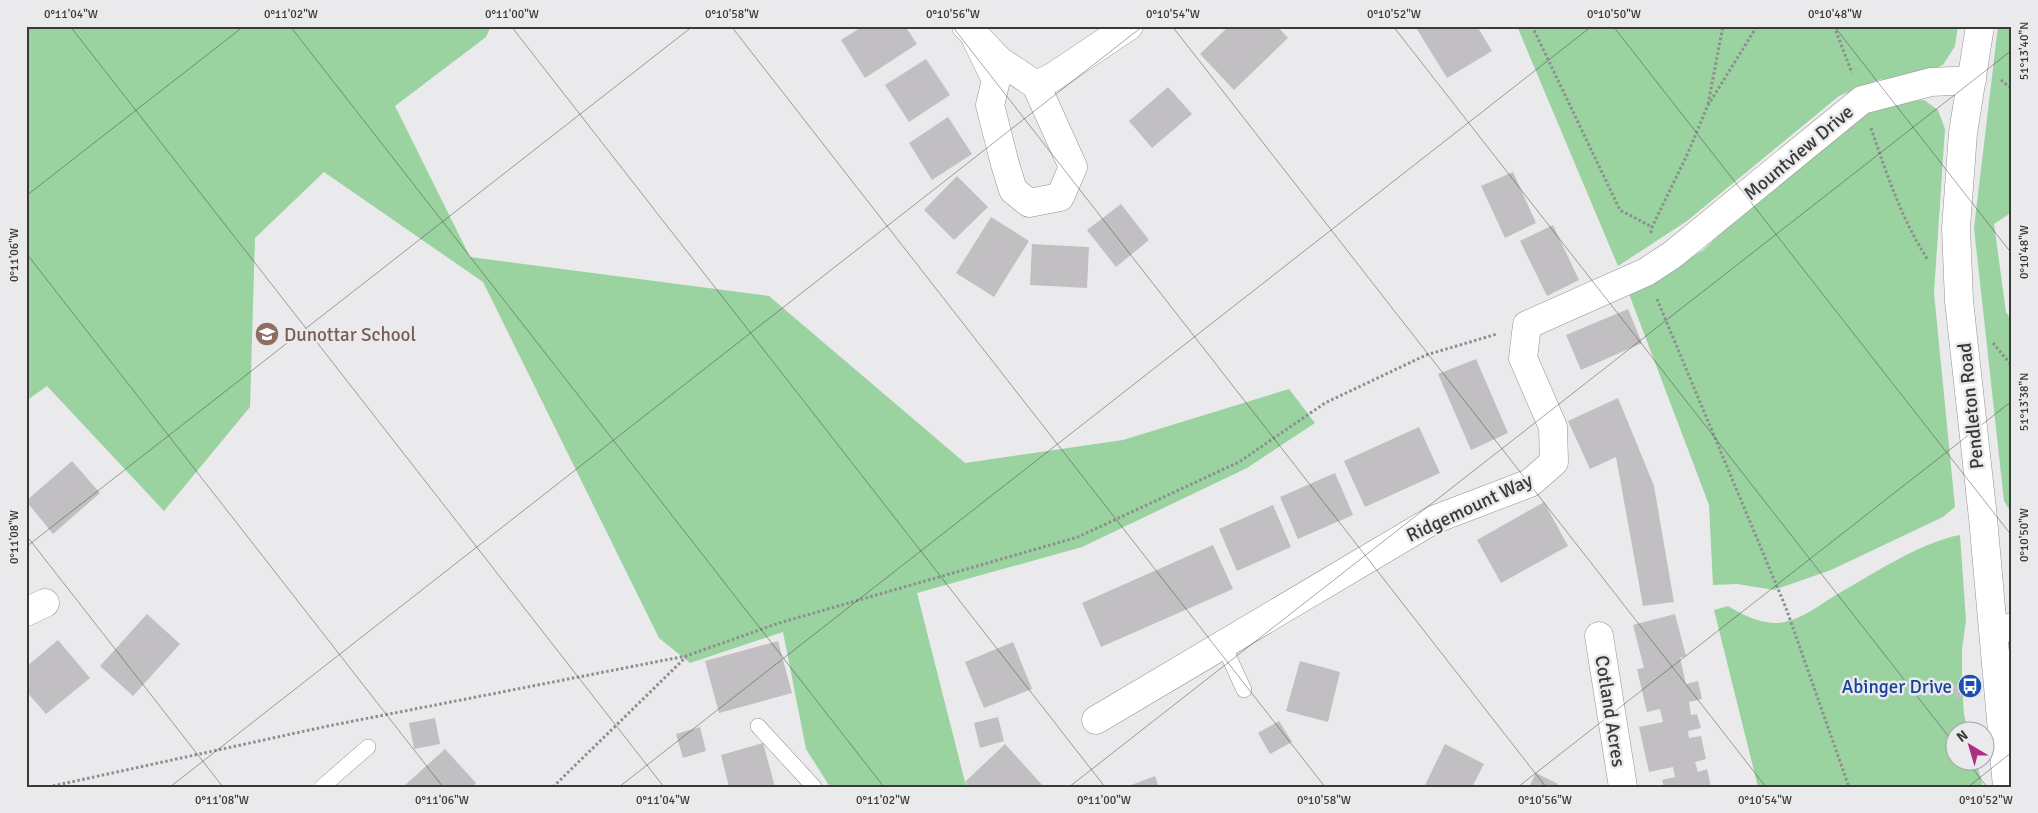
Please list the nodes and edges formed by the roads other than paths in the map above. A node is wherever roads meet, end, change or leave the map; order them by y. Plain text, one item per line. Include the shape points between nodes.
1 (1130, 26) edge
2 (1980, 26) edge
3 (971, 33) edge
4 (1972, 80) junction
5 (1036, 85) junction
6 (1527, 325) joint
7 (2003, 629) edge
8 (1599, 636) dead end
9 (1223, 644) junction
10 (1244, 690) dead end
11 (1096, 720) dead end
12 (758, 726) dead end
13 (368, 748) dead end
14 (322, 787) edge
15 (814, 787) edge
16 (1623, 787) edge
17 (2007, 787) edge

1 - 5 street
2 - 4 street, Pendleton Road
3 - 5 street via 1000,61
3 - 5 street via 996,80 990,105 1013,190 1029,203 1060,197 1073,167
4 - 6 street, Mountview Drive via 1931,82 1862,100 1672,255 1646,272
4 - 7 street, Pendleton Road via 1963,133 1956,228 1959,301
6 - 9 street, Ridgemount Way via 1523,358 1553,427 1554,462 1530,483 1433,520
7 - 17 street, Pendleton Road
8 - 16 street, Cotland Acres
9 - 10 lane
9 - 11 street, Ridgemount Way
12 - 15 lane
13 - 14 lane

